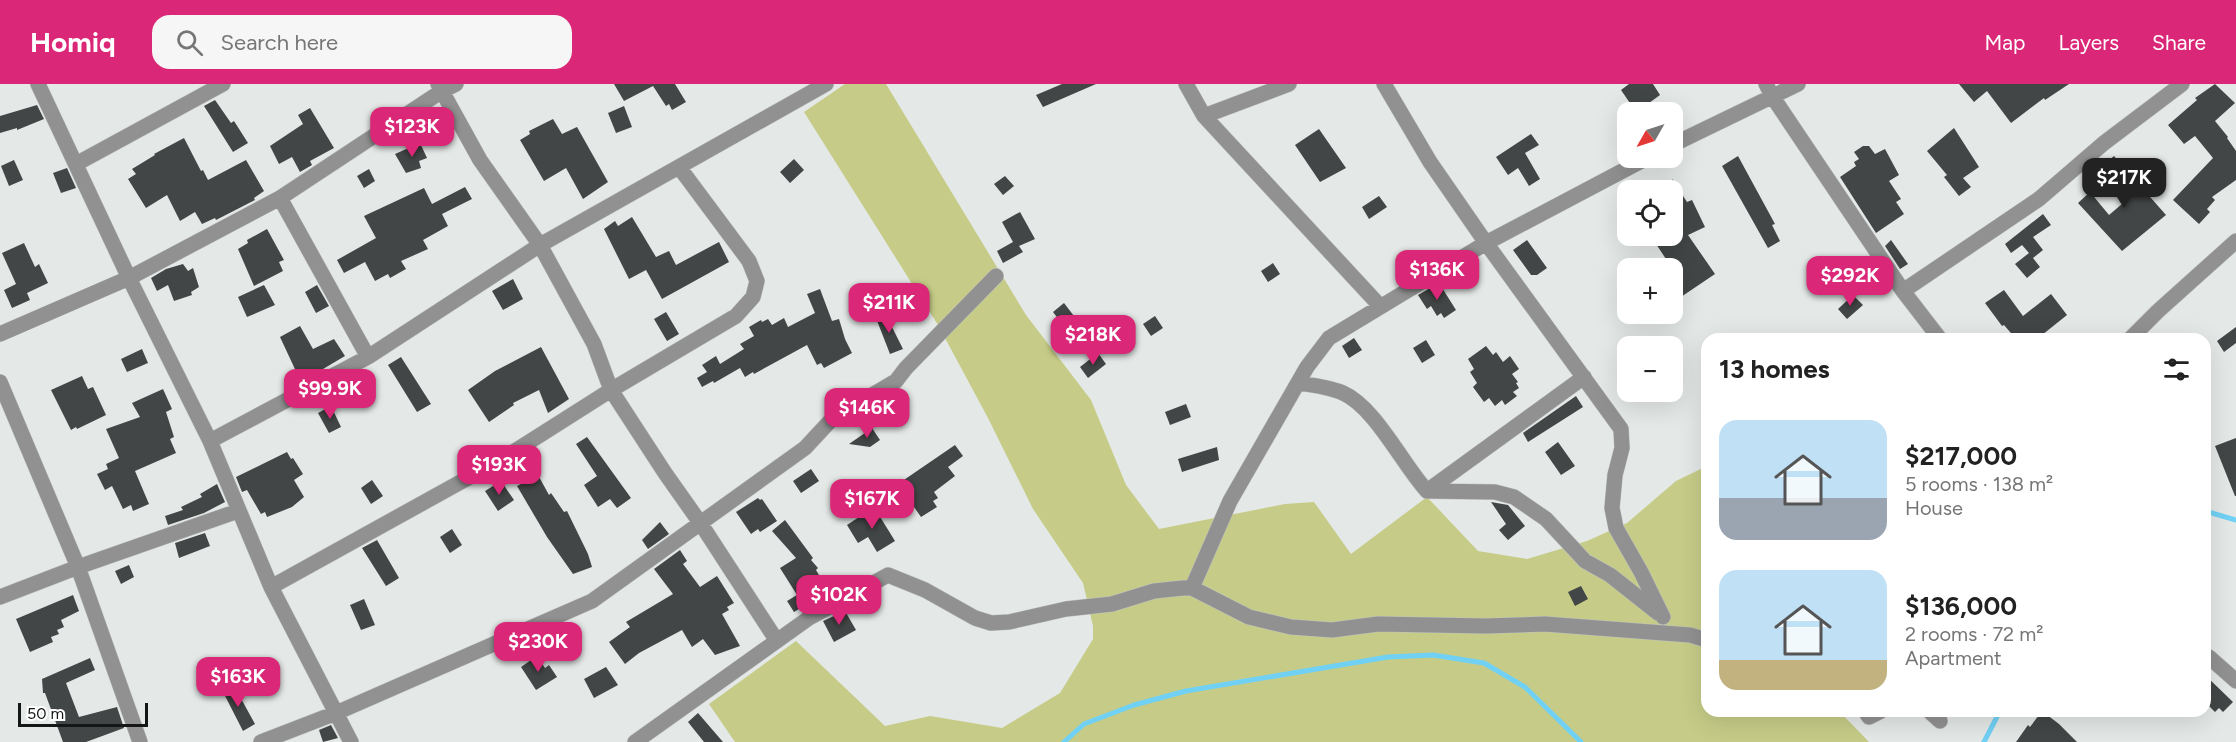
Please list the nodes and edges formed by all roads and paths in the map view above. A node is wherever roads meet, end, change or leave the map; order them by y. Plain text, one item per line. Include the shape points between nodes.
1 (38, 84) edge
2 (223, 84) edge
3 (826, 84) edge
4 (1186, 84) edge
5 (1288, 84) edge
6 (1383, 84) edge
7 (1798, 84) edge
8 (2182, 84) edge
9 (445, 86) edge
10 (1769, 90) edge
11 (1204, 116) junction
12 (1683, 139) edge
13 (76, 164) junction
14 (680, 168) junction
15 (1628, 168) edge
16 (280, 198) junction
17 (2236, 241) edge
18 (1486, 243) junction
19 (540, 245) junction
20 (996, 276) dead end
21 (129, 278) junction
22 (1903, 291) junction
23 (1380, 306) junction
24 (1935, 333) edge
25 (2136, 333) edge
26 (0, 334) edge
27 (368, 357) junction
28 (1584, 377) junction
29 (0, 382) edge
30 (1298, 382) junction
31 (611, 390) junction
32 (210, 441) junction
33 (1427, 491) junction
34 (238, 511) junction
35 (701, 524) junction
36 (78, 567) junction
37 (271, 587) junction
38 (1192, 588) junction
39 (0, 597) edge
40 (1663, 617) junction
41 (1690, 635) junction
42 (1701, 638) edge
43 (777, 641) junction
44 (2211, 659) edge
45 (2236, 681) edge
46 (336, 713) junction
47 (140, 742) edge
48 (261, 742) edge
49 (351, 742) edge
50 (635, 742) edge

1 - 13 street
2 - 13 street
3 - 14 street
4 - 11 street
5 - 11 street
6 - 18 street
7 - 10 street
8 - 22 street via 2039,199
9 - 16 street
9 - 19 street via 480,160
10 - 12 street
10 - 22 street
11 - 23 street
13 - 21 street
14 - 19 street
14 - 31 street via 749,261 757,281 753,297 736,316
15 - 18 street
16 - 21 street
16 - 27 street
17 - 25 street
18 - 23 street
18 - 28 street
19 - 27 street
19 - 31 street via 594,344
20 - 35 street via 896,381 832,418 805,448
21 - 26 street
21 - 32 street
22 - 24 street
23 - 30 street via 1329,338
27 - 32 street
28 - 33 street
28 - 40 street via 1621,429 1622,448 1612,508 1616,528
29 - 36 street
30 - 33 street via 1344,394 1363,406
30 - 38 street via 1230,501
31 - 35 street
31 - 37 street via 504,458
32 - 34 street
33 - 40 street via 1495,492 1514,497 1546,519 1585,561 1610,575
34 - 36 street
34 - 37 street
35 - 43 street
35 - 46 street via 592,601
36 - 39 street
36 - 47 street
37 - 46 street
38 - 41 street via 1249,617 1291,627 1332,630 1378,624 1545,624
38 - 43 street via 1154,591 1112,604 991,623 888,575 833,604
40 - 41 street
41 - 42 street
43 - 50 street
44 - 45 street
46 - 48 street
46 - 49 street

